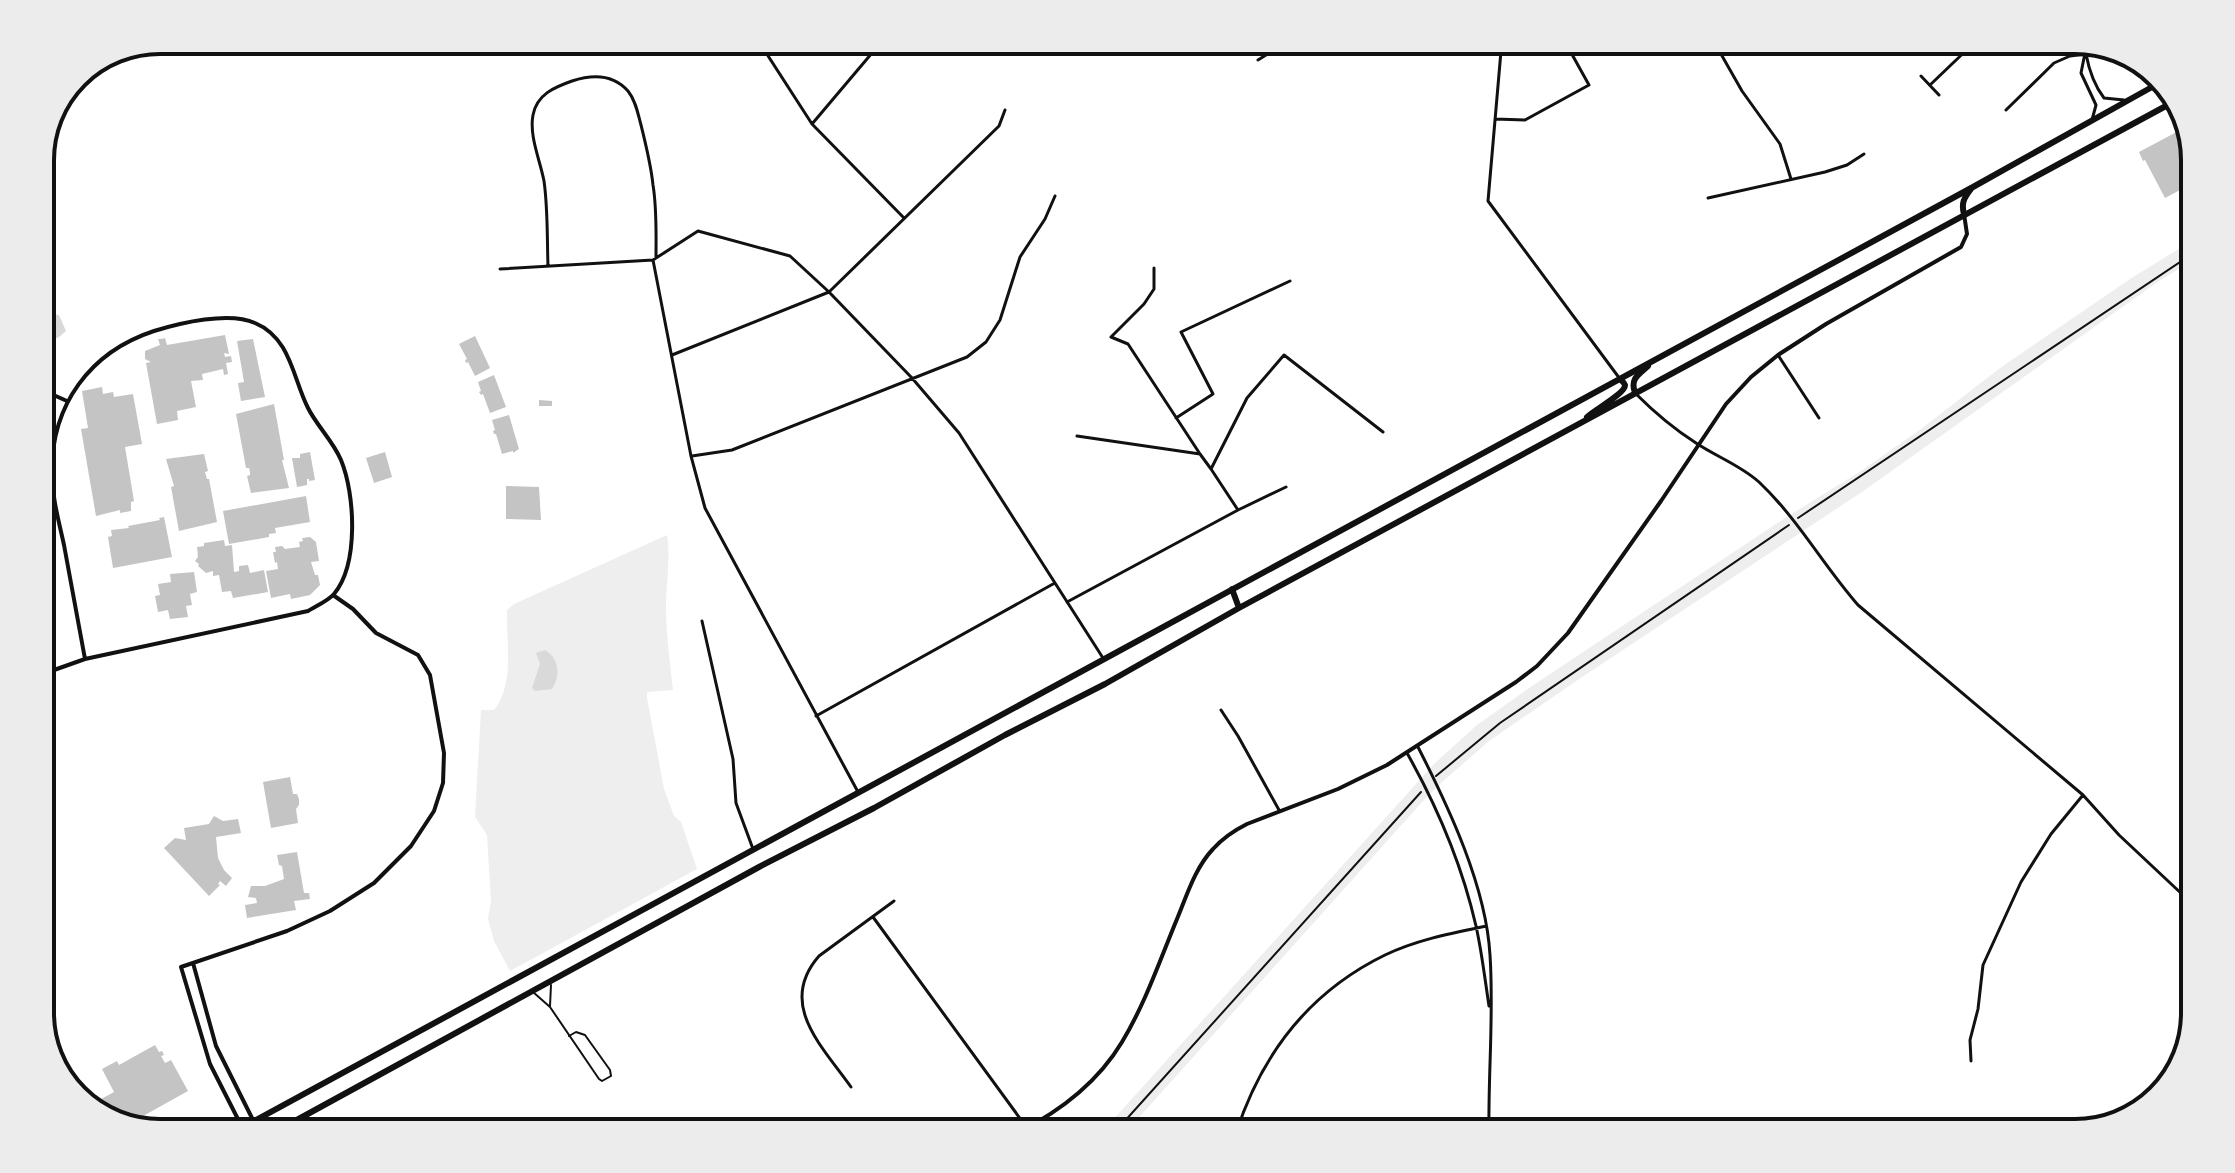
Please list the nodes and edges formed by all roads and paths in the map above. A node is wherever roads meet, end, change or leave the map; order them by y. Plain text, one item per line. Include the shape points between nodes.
1 (767, 54) edge
2 (871, 54) edge
3 (1268, 54) edge
4 (1501, 54) edge
5 (1572, 54) edge
6 (1721, 54) edge
7 (1962, 54) edge
8 (2086, 54) joint
9 (2082, 55) edge
10 (1258, 60) dead end
11 (1921, 76) dead end
12 (1930, 85) junction
13 (2152, 87) edge
14 (1939, 95) dead end
15 (2128, 100) junction
16 (2166, 106) edge
17 (1005, 110) dead end
18 (2006, 110) dead end
19 (1495, 119) junction
20 (2092, 120) junction
21 (812, 124) junction
22 (1864, 154) dead end
23 (1791, 180) junction
24 (1973, 187) junction
25 (1055, 196) dead end
26 (1708, 198) dead end
27 (1964, 214) junction
28 (904, 218) junction
29 (654, 259) junction
30 (2181, 261) edge
31 (548, 266) junction
32 (1154, 268) dead end
33 (500, 269) dead end
34 (1290, 281) dead end
35 (829, 292) junction
36 (670, 355) junction
37 (1778, 355) junction
38 (1657, 358) junction
39 (912, 378) junction
40 (1620, 379) junction
41 (1635, 393) junction
42 (54, 395) edge
43 (67, 401) junction
44 (1176, 418) junction
45 (1819, 418) dead end
46 (1581, 422) junction
47 (1383, 432) dead end
48 (1077, 436) dead end
49 (1697, 444) junction
50 (1200, 454) junction
51 (691, 456) junction
52 (54, 460) edge
53 (1211, 469) junction
54 (1286, 487) dead end
55 (54, 488) edge
56 (1238, 510) junction
57 (1807, 511) dead end
58 (1786, 527) dead end
59 (1054, 583) junction
60 (1232, 589) junction
61 (333, 595) junction
62 (1067, 602) junction
63 (1239, 608) junction
64 (702, 621) dead end
65 (1103, 658) junction
66 (85, 659) junction
67 (54, 670) edge
68 (1221, 710) dead end
69 (816, 716) junction
70 (1418, 747) junction
71 (1407, 753) junction
72 (1434, 778) junction
73 (1426, 787) junction
74 (858, 793) junction
75 (2083, 795) junction
76 (1279, 811) junction
77 (790, 830) junction
78 (1460, 839) junction
79 (1450, 842) junction
80 (798, 846) junction
81 (753, 849) junction
82 (1475, 879) junction
83 (1464, 882) junction
84 (2181, 893) edge
85 (894, 901) dead end
86 (873, 917) junction
87 (1486, 926) junction
88 (1476, 928) junction
89 (193, 963) junction
90 (551, 981) junction
91 (532, 991) junction
92 (550, 1007) junction
93 (1490, 1014) junction
94 (569, 1036) junction
95 (1971, 1061) dead end
96 (851, 1087) dead end
97 (238, 1119) edge
98 (252, 1119) edge
99 (259, 1119) edge
100 (299, 1119) edge
101 (1020, 1119) edge
102 (1040, 1119) edge
103 (1127, 1119) edge
104 (1240, 1119) edge
105 (1489, 1119) edge

1 - 21 street
2 - 21 street
3 - 10 street
4 - 19 street
5 - 19 street via 1589,85 1525,120
6 - 23 street via 1780,144
7 - 12 street
8 - 15 street via 2104,98
8 - 20 street via 2081,69 2096,105
9 - 18 street via 2054,63
11 - 12 street
12 - 14 street
13 - 15 highway
15 - 20 highway
16 - 27 highway
17 - 28 street via 999,126
19 - 40 street via 1488,201
20 - 24 highway
21 - 28 street
22 - 23 street via 1847,165
23 - 26 street
24 - 27 highway via 1964,199
24 - 38 highway
25 - 39 street via 1020,257 1000,320 986,342 967,357
27 - 37 street via 1967,234 1961,247
27 - 41 highway
28 - 35 street
29 - 31 street
29 - 31 street via 654,189 635,104 614,80 590,76 549,90 534,110 532,127 547,210
29 - 35 street via 698,231 790,256
29 - 36 street
30 - 57 path
31 - 33 street
32 - 44 street via 1154,289 1111,337 1128,344
34 - 44 street via 1181,332 1213,394
35 - 36 street
35 - 39 street
36 - 51 street
37 - 45 street
37 - 49 street via 1726,404
38 - 40 highway
38 - 41 highway via 1633,379
39 - 51 street via 732,450
39 - 59 street via 959,433
40 - 46 highway via 1622,393
40 - 60 highway
41 - 46 highway
41 - 49 street
42 - 43 street
43 - 52 street
43 - 61 street via 96,364 135,337 219,318 256,323 290,359 308,408 346,473 353,539 347,568
44 - 50 street
46 - 63 highway
47 - 53 street via 1284,355 1247,398
48 - 50 street
49 - 70 street via 1556,648 1516,682
49 - 75 street via 1757,481 1792,515 1858,605
50 - 53 street
51 - 69 street via 705,508
53 - 56 street
54 - 56 street
55 - 66 street
56 - 62 street
58 - 72 path via 1500,723
59 - 62 street
59 - 69 street
60 - 63 highway
60 - 65 highway
61 - 66 street via 308,611
61 - 89 street via 376,633 418,655 430,675 444,753 443,783 434,811 411,846 374,883 336,907 287,931
62 - 65 street
63 - 80 highway
64 - 81 street via 733,759 736,803
65 - 74 highway
66 - 67 street
68 - 76 street
69 - 74 street
70 - 71 street
70 - 72 street
71 - 73 street
71 - 76 street via 1338,789
72 - 78 street
73 - 79 street
73 - 103 path
74 - 77 highway
75 - 84 street
75 - 95 street via 2021,882 1983,965
76 - 102 street via 1237,829 1213,848 1196,872 1151,984 1110,1061 1091,1082
77 - 80 highway
77 - 81 highway
78 - 79 street
78 - 82 street
79 - 83 street
80 - 90 highway
81 - 99 highway
82 - 83 street
82 - 87 street
83 - 88 street
85 - 86 street
86 - 96 street via 819,956 803,984 803,1016
86 - 101 street
87 - 88 street
87 - 93 street
88 - 93 street
88 - 104 street via 1387,954 1315,1002 1264,1067
89 - 97 street via 181,967 210,1064
89 - 98 street via 216,1046
90 - 91 highway
90 - 92 lane
91 - 92 lane
91 - 100 highway
92 - 94 lane
93 - 105 street
94 - 94 lane via 585,1035 611,1076 599,1079

